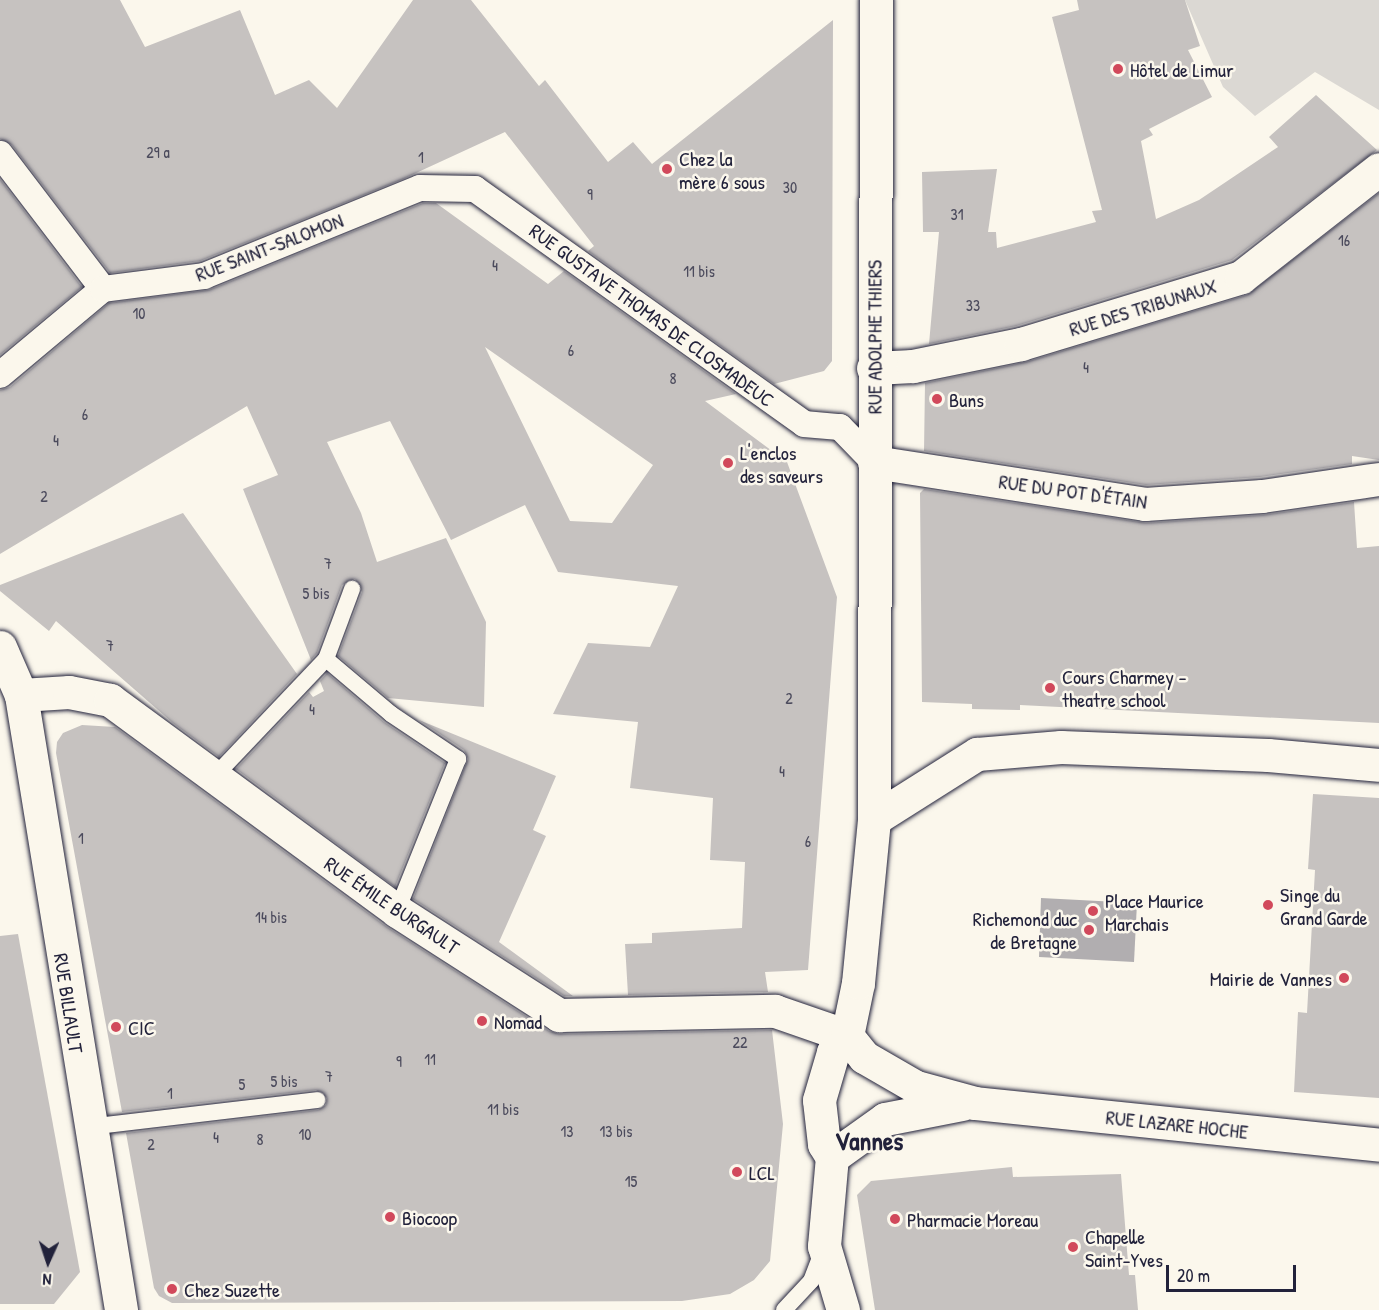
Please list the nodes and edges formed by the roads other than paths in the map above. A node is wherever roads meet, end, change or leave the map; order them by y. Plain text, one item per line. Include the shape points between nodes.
1 (876, 0) edge
2 (0, 154) edge
3 (1379, 169) edge
4 (420, 188) joint
5 (103, 289) junction
6 (873, 368) junction
7 (0, 375) edge
8 (874, 462) junction
9 (1379, 479) edge
10 (352, 589) dead end
11 (0, 646) edge
12 (327, 659) junction
13 (21, 695) junction
14 (1379, 765) edge
15 (213, 778) junction
16 (874, 819) junction
17 (397, 911) junction
18 (847, 1036) junction
19 (317, 1100) dead end
20 (975, 1103) junction
21 (88, 1128) junction
22 (1379, 1145) edge
23 (832, 1157) junction
24 (824, 1246) junction
25 (121, 1310) edge
26 (784, 1310) edge
27 (843, 1310) edge

1 - 6 street, RUE ADOLPHE THIERS
2 - 5 street
3 - 6 street, RUE DES TRIBUNAUX via 1241,277 1021,344 913,366
4 - 5 street, RUE SAINT-SALOMON via 204,276
4 - 8 street, RUE GUSTAVE THOMAS DE CLOSMADEUC via 475,189 804,424 840,427
5 - 7 street
6 - 8 street, RUE ADOLPHE THIERS
8 - 9 street, RUE DU POT D'ÉTAIN via 1145,504 1262,496
8 - 16 street, RUE ADOLPHE THIERS
10 - 12 lane
11 - 13 street
12 - 15 lane
12 - 17 lane via 391,714 458,759
13 - 15 street, RUE ÉMILE BURGAULT via 69,692 110,700
13 - 21 street, RUE BILLAULT
14 - 16 street via 1268,754 1061,747 977,754
15 - 17 street, RUE ÉMILE BURGAULT
16 - 18 street via 858,983
17 - 18 street, RUE ÉMILE BURGAULT via 559,1015 775,1011
18 - 20 street, RUE LAZARE HOCHE via 864,1058 916,1087
18 - 23 street via 833,1052 819,1100 824,1144
19 - 21 lane
20 - 22 street, RUE LAZARE HOCHE
20 - 23 street, RUE LAZARE HOCHE via 885,1119
21 - 25 street, RUE BILLAULT
23 - 24 street
24 - 26 lane via 810,1281
24 - 27 street

